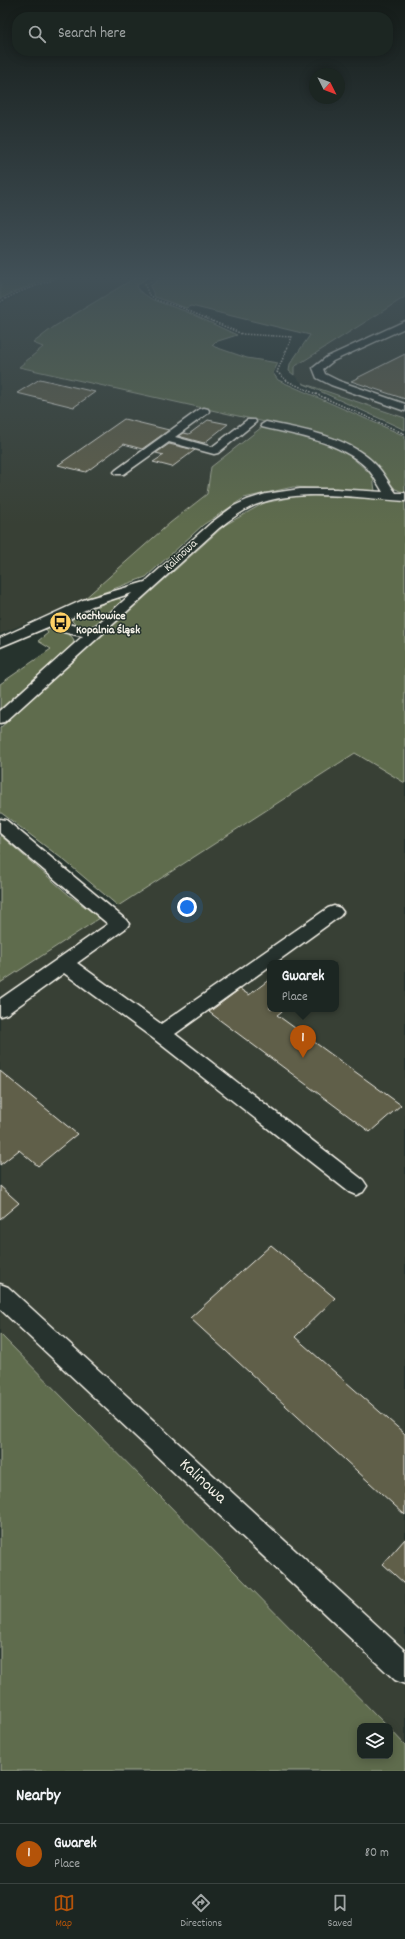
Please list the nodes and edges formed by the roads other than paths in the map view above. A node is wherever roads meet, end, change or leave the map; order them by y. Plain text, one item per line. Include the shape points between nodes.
1 (331, 359) edge
2 (405, 408) edge
3 (204, 411) dead end
4 (251, 422) dead end
5 (266, 425) dead end
6 (167, 438) junction
7 (120, 472) dead end
8 (392, 496) junction
9 (405, 497) edge
10 (148, 586) junction
11 (64, 615) junction
12 (92, 634) junction
13 (0, 643) edge
14 (0, 719) edge
15 (0, 824) edge
16 (334, 912) dead end
17 (64, 964) junction
18 (0, 1009) edge
19 (161, 1034) junction
20 (356, 1186) dead end
21 (0, 1294) edge
22 (405, 1670) edge

1 - 2 street via 318,368 321,376
3 - 6 street
4 - 6 street via 214,450
5 - 8 street via 313,435 345,447 371,466
6 - 7 street
8 - 9 street, Kalinowa
8 - 10 street, Kalinowa via 300,492 266,498 241,507 214,525
10 - 11 street via 115,594
10 - 12 street, Kalinowa
11 - 12 street via 61,623 67,629
11 - 13 street
12 - 14 street, Kalinowa
15 - 17 street via 120,924
16 - 19 street
17 - 18 street
17 - 19 street
19 - 20 street
21 - 22 street, Kalinowa

